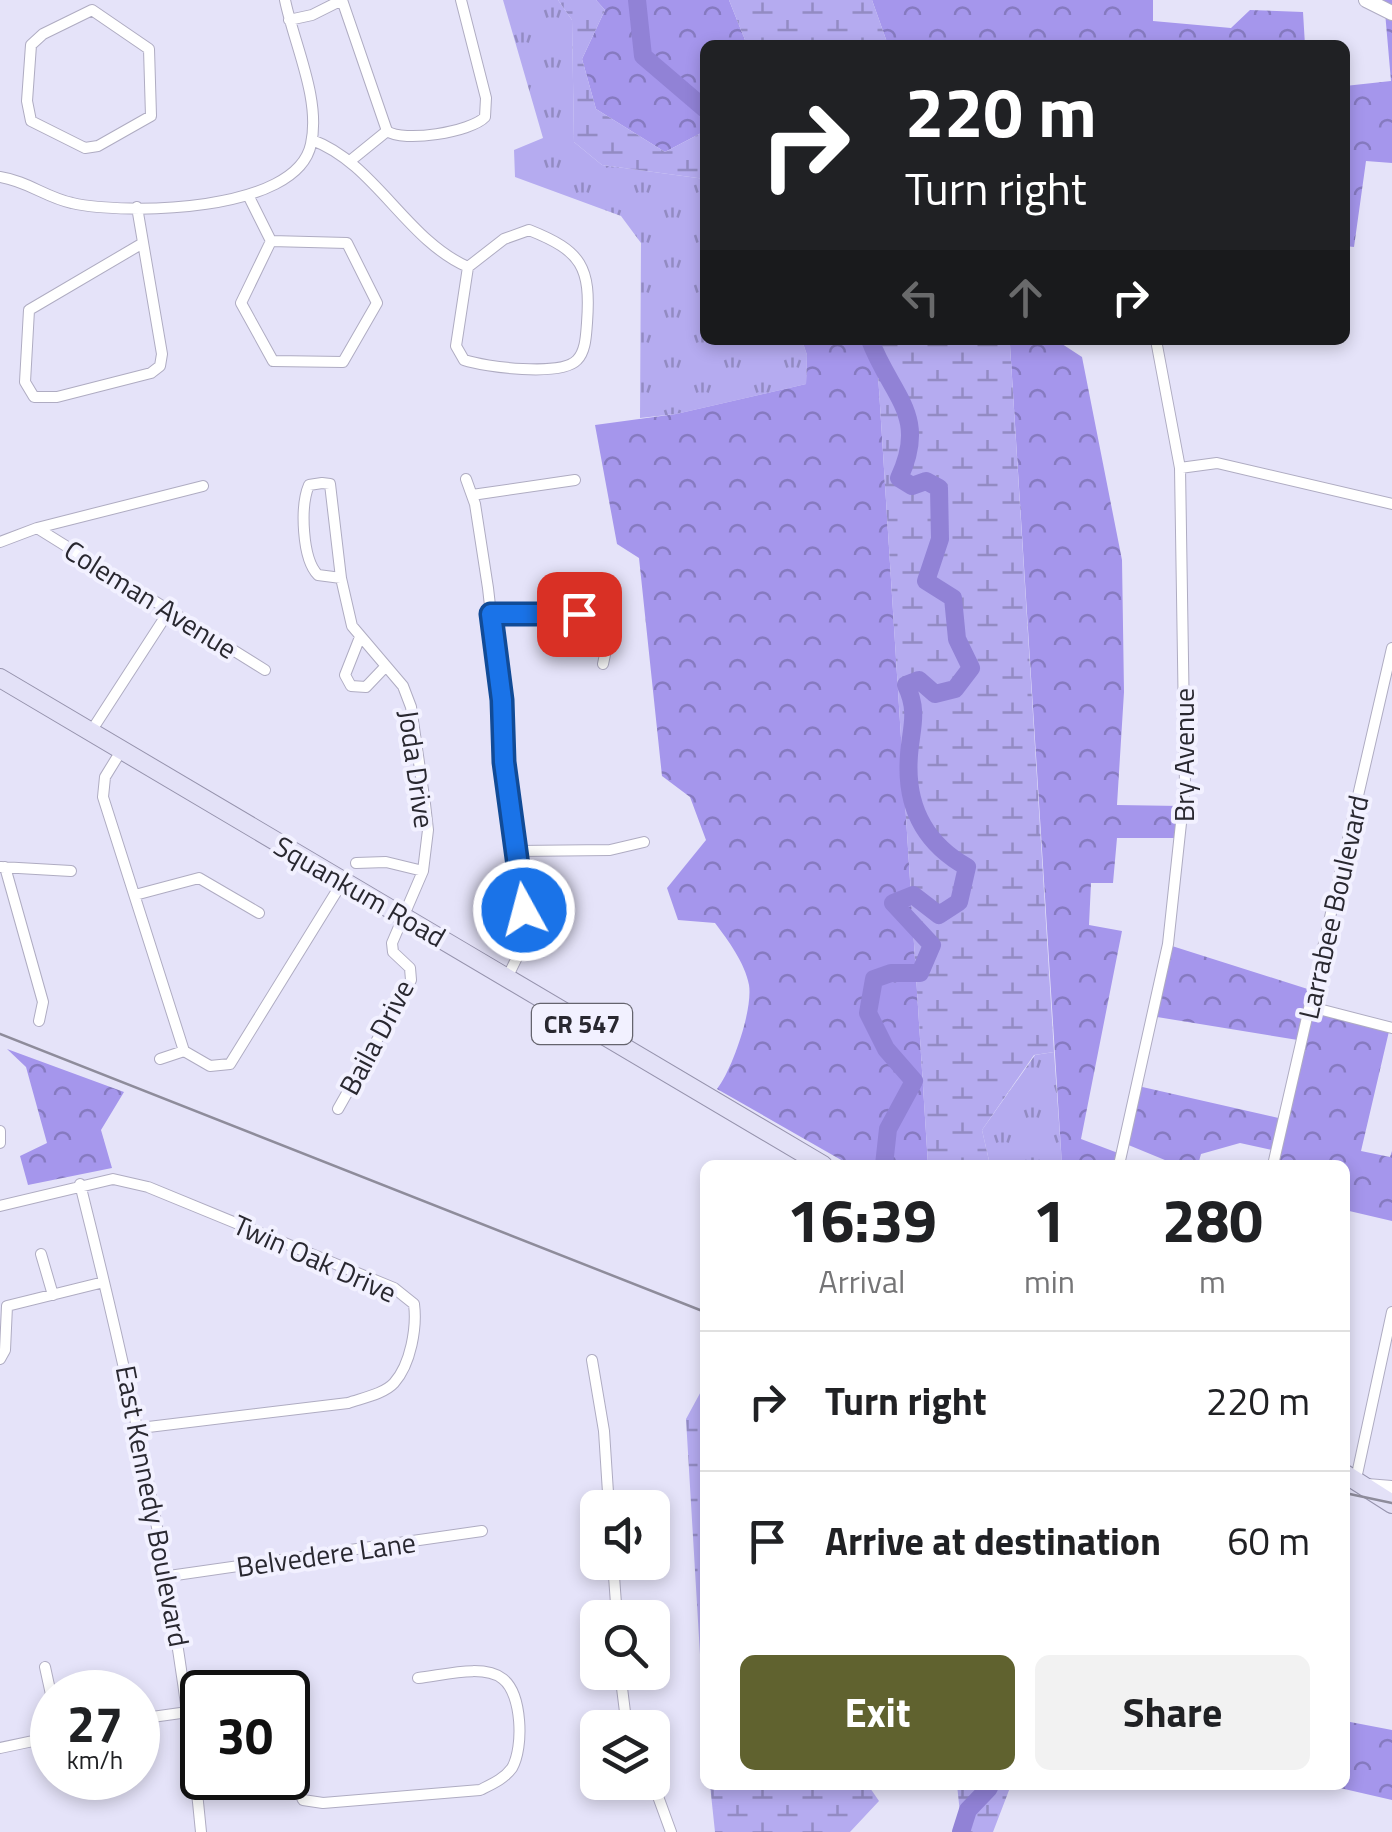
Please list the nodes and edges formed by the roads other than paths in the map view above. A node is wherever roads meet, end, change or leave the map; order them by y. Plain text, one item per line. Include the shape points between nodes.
1 (286, 0) edge
2 (342, 0) edge
3 (461, 0) edge
4 (1366, 0) edge
5 (92, 5) edge
6 (1392, 13) edge
7 (289, 20) junction
8 (387, 131) junction
9 (312, 140) junction
10 (350, 161) junction
11 (0, 177) edge
12 (248, 195) junction
13 (137, 207) junction
14 (271, 241) junction
15 (143, 242) junction
16 (468, 267) junction
17 (1157, 345) edge
18 (1180, 468) junction
19 (466, 478) dead end
20 (575, 480) dead end
21 (203, 486) dead end
22 (472, 495) junction
23 (1392, 504) edge
24 (37, 528) junction
25 (0, 542) edge
26 (341, 578) junction
27 (169, 611) junction
28 (491, 614) junction
29 (360, 637) junction
30 (1392, 648) edge
31 (603, 664) dead end
32 (386, 666) junction
33 (266, 670) dead end
34 (0, 678) edge
35 (90, 733) junction
36 (122, 751) junction
37 (644, 842) dead end
38 (517, 851) junction
39 (356, 863) dead end
40 (3, 867) edge
41 (70, 871) dead end
42 (423, 872) junction
43 (343, 881) junction
44 (134, 896) junction
45 (259, 913) dead end
46 (404, 916) junction
47 (507, 978) junction
48 (1310, 1007) junction
49 (39, 1021) dead end
50 (1392, 1028) edge
51 (184, 1052) junction
52 (160, 1059) dead end
53 (338, 1109) dead end
54 (0, 1130) edge
55 (0, 1143) edge
56 (814, 1160) edge
57 (1121, 1160) edge
58 (1274, 1160) edge
59 (80, 1184) junction
60 (0, 1206) edge
61 (41, 1254) dead end
62 (104, 1282) junction
63 (53, 1295) junction
64 (1392, 1312) edge
65 (0, 1359) edge
66 (592, 1360) dead end
67 (140, 1428) junction
68 (1356, 1480) edge
69 (1392, 1488) edge
70 (608, 1490) edge
71 (1392, 1504) edge
72 (482, 1532) dead end
73 (169, 1576) junction
74 (45, 1667) dead end
75 (46, 1670) edge
76 (184, 1670) edge
77 (418, 1678) dead end
78 (30, 1742) edge
79 (0, 1748) edge
80 (199, 1800) edge
81 (303, 1800) edge
82 (659, 1800) edge
83 (202, 1832) edge
84 (671, 1832) edge

1 - 7 street
2 - 7 street
2 - 8 street
3 - 8 street via 486,98 484,117 452,132
4 - 6 street
5 - 5 street via 34,41 26,101 31,120 86,148 146,122 154,106 150,49
7 - 9 street
8 - 10 street
9 - 10 street
9 - 12 street via 296,169
10 - 16 street
11 - 13 street via 72,203
12 - 13 street via 190,207
12 - 14 street
13 - 15 street
14 - 14 street via 241,302 273,361 342,362 378,303 353,250 343,242
15 - 15 street via 29,310 25,382 34,397 57,397 160,366
16 - 16 street via 456,346 464,360 544,369 578,359 588,300 586,268 578,258 546,237 518,231
17 - 18 street, Bry Avenue
18 - 23 street via 1217,463
18 - 57 street, Bry Avenue via 1182,841 1168,944
19 - 22 street
20 - 22 street
21 - 24 street
22 - 28 street
24 - 25 street
24 - 27 street, Coleman Avenue
26 - 26 street, Joda Drive via 330,484 309,486 304,505 310,565 318,575
26 - 29 street, Joda Drive
27 - 33 street, Coleman Avenue
27 - 35 street
28 - 31 street via 561,613 595,620 608,645
28 - 38 street
29 - 32 street, Joda Drive
29 - 32 street via 345,675 351,686 366,687
30 - 48 street, Larrabee Boulevard
32 - 42 street, Joda Drive via 411,707 428,830
34 - 35 main road, Squankum Road / CR 547
35 - 36 main road, Squankum Road / CR 547
36 - 43 main road, Squankum Road / CR 547
36 - 44 street via 105,776 103,797
37 - 38 street via 610,850
38 - 47 street via 524,941
39 - 42 street
40 - 41 street
40 - 49 street via 42,1002
42 - 46 street, Joda Drive
43 - 46 main road, Squankum Road / CR 547
43 - 51 street via 230,1064 210,1066
44 - 45 street via 199,878
44 - 51 street
46 - 47 main road, Squankum Road / CR 547
46 - 53 street, Baila Drive via 392,947 410,968 411,980
47 - 56 main road, Squankum Road / CR 547
48 - 50 street
48 - 58 street, Larrabee Boulevard
51 - 52 street
54 - 55 street
59 - 60 street, Twin Oak Drive
59 - 62 street, East Kennedy Boulevard
59 - 67 street, Twin Oak Drive via 114,1179 148,1186 394,1288 414,1304 417,1328 394,1383 375,1394 348,1403
61 - 63 street
62 - 63 street
62 - 67 street, East Kennedy Boulevard
63 - 65 street via 7,1306
64 - 68 street
66 - 70 street
67 - 73 street, East Kennedy Boulevard
68 - 69 street
68 - 71 main road
72 - 73 street, Belvedere Lane
73 - 76 street, East Kennedy Boulevard
74 - 75 street
77 - 81 street via 484,1672 502,1678 516,1696 513,1766 480,1790
78 - 79 street
80 - 83 street, East Kennedy Boulevard
82 - 84 street

